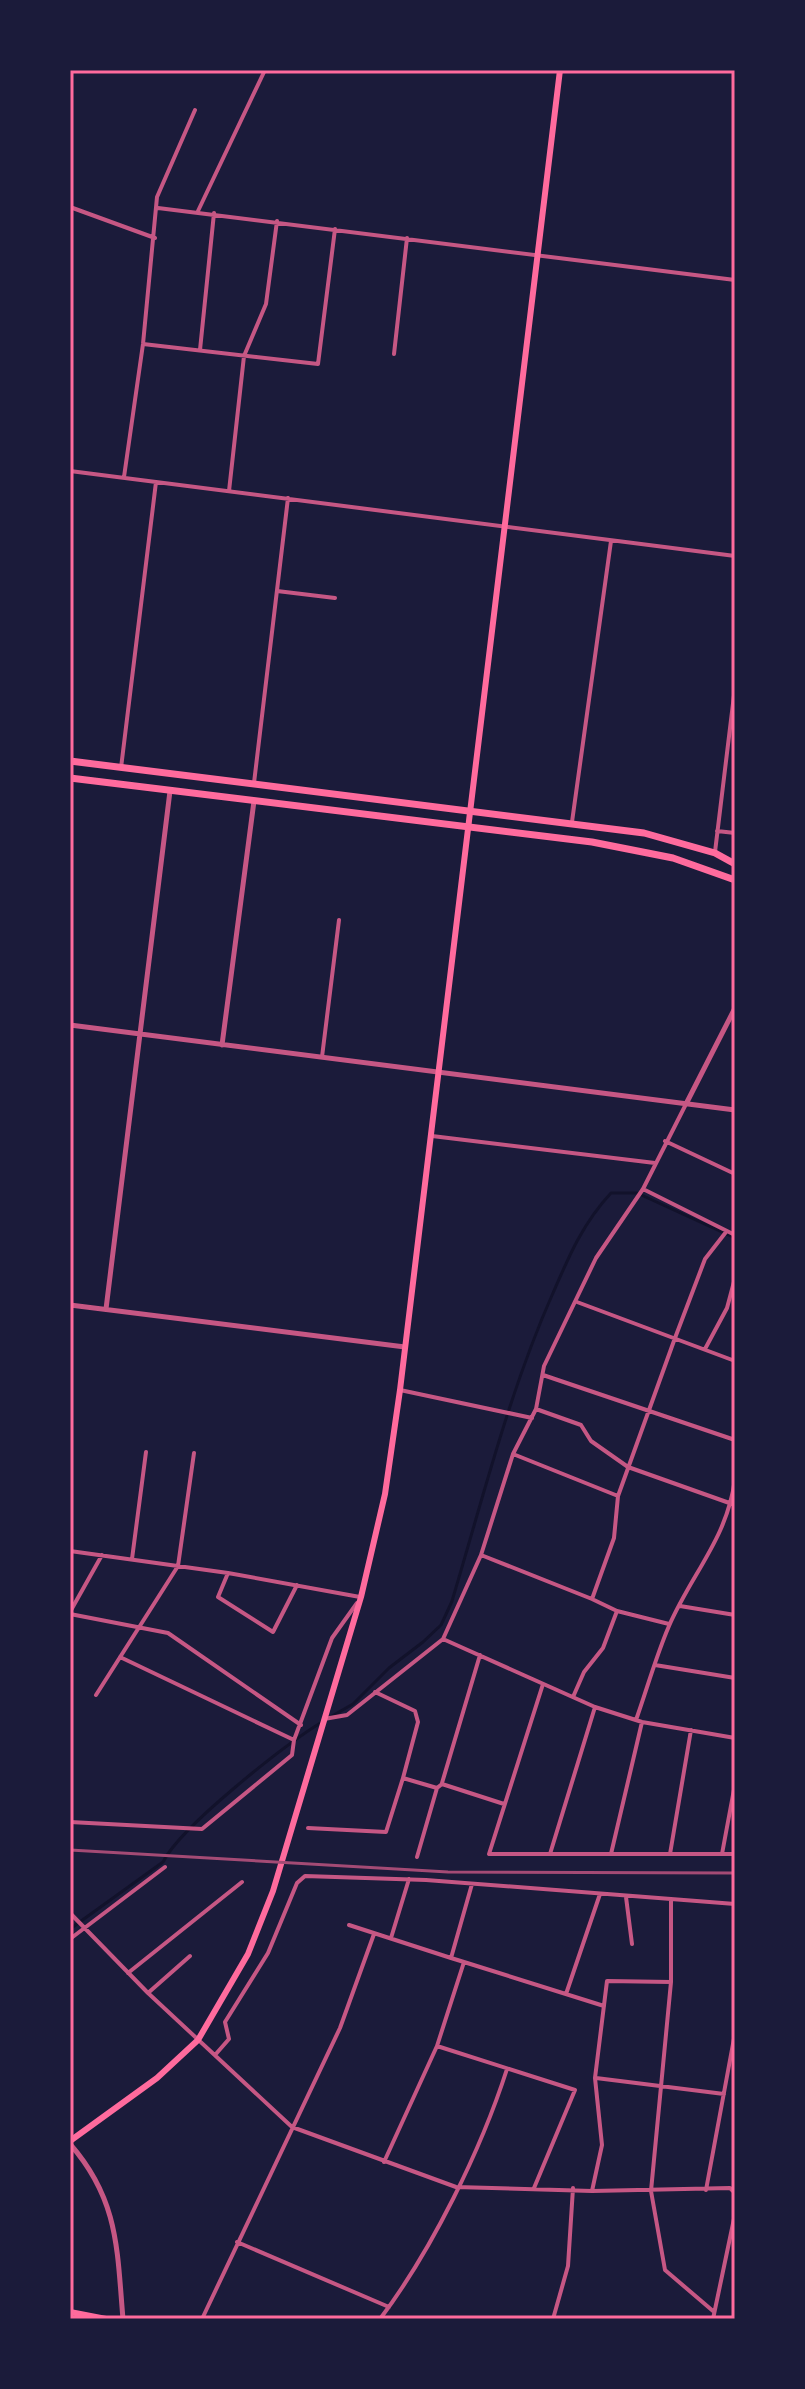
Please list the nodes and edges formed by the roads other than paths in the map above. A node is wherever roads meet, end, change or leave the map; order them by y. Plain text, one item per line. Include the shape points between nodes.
1 (265, 70) edge
2 (560, 70) edge
3 (195, 110) dead end
4 (70, 207) edge
5 (158, 208) junction
6 (198, 211) junction
7 (214, 213) junction
8 (277, 221) junction
9 (335, 229) junction
10 (155, 238) junction
11 (407, 238) junction
12 (537, 255) junction
13 (735, 280) edge
14 (143, 344) junction
15 (200, 351) junction
16 (394, 354) dead end
17 (244, 356) junction
18 (70, 471) edge
19 (123, 478) junction
20 (156, 482) junction
21 (229, 491) junction
22 (288, 498) junction
23 (505, 524) junction
24 (611, 541) junction
25 (735, 556) edge
26 (277, 591) junction
27 (335, 598) dead end
28 (735, 687) edge
29 (70, 761) edge
30 (121, 768) junction
31 (70, 778) edge
32 (254, 783) junction
33 (170, 791) junction
34 (254, 801) junction
35 (469, 810) junction
36 (572, 822) junction
37 (468, 826) junction
38 (717, 831) junction
39 (735, 833) edge
40 (715, 853) junction
41 (735, 864) edge
42 (735, 880) edge
43 (339, 920) dead end
44 (735, 1008) edge
45 (70, 1025) edge
46 (139, 1034) junction
47 (222, 1045) junction
48 (322, 1057) junction
49 (437, 1072) junction
50 (686, 1104) junction
51 (735, 1110) edge
52 (430, 1135) junction
53 (665, 1141) junction
54 (655, 1163) junction
55 (735, 1174) edge
56 (643, 1189) junction
57 (726, 1232) junction
58 (735, 1235) edge
59 (735, 1278) edge
60 (577, 1302) junction
61 (70, 1305) edge
62 (727, 1308) junction
63 (106, 1309) junction
64 (735, 1312) edge
65 (675, 1338) junction
66 (405, 1347) junction
67 (705, 1349) junction
68 (735, 1361) edge
69 (543, 1375) junction
70 (400, 1390) junction
71 (649, 1408) junction
72 (536, 1409) junction
73 (532, 1418) junction
74 (735, 1440) edge
75 (146, 1452) dead end
76 (194, 1453) dead end
77 (513, 1454) junction
78 (628, 1467) junction
79 (735, 1479) edge
80 (618, 1496) junction
81 (733, 1505) edge
82 (70, 1551) edge
83 (102, 1555) junction
84 (481, 1555) junction
85 (132, 1559) junction
86 (178, 1566) junction
87 (228, 1573) junction
88 (297, 1585) junction
89 (361, 1597) junction
90 (592, 1599) junction
91 (680, 1606) junction
92 (617, 1611) junction
93 (70, 1613) edge
94 (735, 1615) edge
95 (670, 1624) junction
96 (139, 1628) junction
97 (443, 1639) junction
98 (480, 1655) junction
99 (120, 1657) junction
100 (655, 1665) junction
101 (735, 1678) edge
102 (543, 1684) junction
103 (375, 1692) junction
104 (96, 1695) dead end
105 (573, 1697) junction
106 (595, 1707) junction
107 (324, 1719) junction
108 (639, 1721) junction
109 (301, 1725) junction
110 (691, 1730) junction
111 (735, 1738) edge
112 (294, 1740) junction
113 (403, 1778) junction
114 (442, 1784) junction
115 (735, 1784) edge
116 (437, 1788) junction
117 (504, 1804) junction
118 (70, 1822) edge
119 (308, 1828) dead end
120 (550, 1854) junction
121 (611, 1854) junction
122 (670, 1854) junction
123 (722, 1854) junction
124 (735, 1854) edge
125 (417, 1857) dead end
126 (165, 1867) dead end
127 (409, 1879) junction
128 (242, 1882) dead end
129 (472, 1884) junction
130 (600, 1894) junction
131 (626, 1897) junction
132 (671, 1901) junction
133 (735, 1904) edge
134 (70, 1913) edge
135 (349, 1925) dead end
136 (84, 1927) junction
137 (374, 1934) junction
138 (70, 1939) edge
139 (390, 1939) junction
140 (632, 1944) dead end
141 (190, 1956) dead end
142 (451, 1958) junction
143 (464, 1962) junction
144 (128, 1973) junction
145 (671, 1982) junction
146 (148, 1993) junction
147 (566, 1994) junction
148 (604, 2006) junction
149 (735, 2033) edge
150 (198, 2040) junction
151 (437, 2046) junction
152 (215, 2055) junction
153 (507, 2069) junction
154 (595, 2078) junction
155 (662, 2087) junction
156 (724, 2094) junction
157 (292, 2127) junction
158 (70, 2142) edge
159 (384, 2162) junction
160 (456, 2187) junction
161 (534, 2188) junction
162 (573, 2188) junction
163 (706, 2190) junction
164 (592, 2191) junction
165 (651, 2191) junction
166 (735, 2193) edge
167 (735, 2214) edge
168 (237, 2242) junction
169 (389, 2307) junction
170 (713, 2311) junction
171 (70, 2312) edge
172 (106, 2319) edge
173 (123, 2319) edge
174 (202, 2319) edge
175 (380, 2319) edge
176 (553, 2319) edge
177 (713, 2319) edge

1 - 6 street
2 - 12 main road
3 - 5 street via 161,184
4 - 10 street
5 - 6 street
5 - 10 street
6 - 7 street
7 - 8 street
7 - 15 street
8 - 9 street
8 - 17 street via 266,304
9 - 11 street
9 - 17 street via 318,364
10 - 14 street
11 - 12 street
11 - 16 street
12 - 13 street
12 - 23 main road
14 - 15 street
14 - 19 street
15 - 17 street
17 - 21 street
18 - 19 street
19 - 20 street
20 - 21 street
20 - 30 street
21 - 22 street
22 - 23 street
22 - 26 street
23 - 24 street
23 - 35 main road
24 - 25 street
24 - 36 street
26 - 27 street
26 - 32 street
28 - 38 street
29 - 30 highway
30 - 32 highway
31 - 33 highway
32 - 35 highway
33 - 34 highway
33 - 46 street
34 - 37 highway
34 - 47 street
35 - 36 highway
35 - 37 main road
36 - 40 highway via 644,833
37 - 42 highway via 647,852
37 - 49 main road
38 - 39 street
38 - 40 street
40 - 41 highway
43 - 48 street
44 - 50 street
45 - 46 street
46 - 47 street
46 - 63 street
47 - 48 street
48 - 49 street
49 - 50 street
49 - 52 main road
50 - 51 street
50 - 53 street
52 - 54 street
52 - 66 main road
53 - 54 street
53 - 55 street
54 - 56 street
56 - 57 street
56 - 60 street via 596,1258
57 - 58 street
57 - 65 street via 705,1259
59 - 62 street
60 - 65 street
60 - 69 street
61 - 63 street
62 - 64 street
62 - 67 street
63 - 66 street
65 - 67 street
65 - 71 street
66 - 70 main road
67 - 68 street
69 - 71 street
69 - 72 street
70 - 73 street
70 - 89 main road via 380,1524
71 - 74 street
71 - 78 street
72 - 73 street
72 - 78 street via 581,1425 591,1441
73 - 77 street
75 - 85 street
76 - 86 street
77 - 80 street
77 - 84 street
78 - 80 street
78 - 81 street
79 - 81 street
80 - 90 street via 614,1538
81 - 91 street
82 - 83 street
83 - 85 street
83 - 93 street
84 - 90 street
84 - 97 street
85 - 86 street
86 - 87 street
86 - 96 street
87 - 88 street
87 - 88 street via 218,1597 273,1632
88 - 89 street
89 - 107 main road
89 - 109 street via 332,1638
90 - 92 street
91 - 94 street
91 - 95 street
92 - 95 street
92 - 105 street via 603,1648
93 - 96 street
95 - 100 street
96 - 99 street
96 - 109 street via 168,1633
97 - 98 street
97 - 103 street
98 - 102 street
98 - 114 street
99 - 104 street
99 - 112 street
100 - 101 street
100 - 108 street
102 - 105 street
102 - 117 street
103 - 107 street via 347,1715
103 - 113 street via 415,1711 418,1722
105 - 106 street
106 - 108 street
106 - 120 street
107 - 150 main road via 273,1891 248,1954
108 - 110 street
108 - 121 street
109 - 112 street
110 - 111 street
110 - 122 street
112 - 118 street via 292,1755 202,1829
113 - 116 street
113 - 119 street via 386,1832
114 - 116 street
114 - 117 street
115 - 123 street
116 - 125 street
117 - 120 street via 489,1854
120 - 121 street
121 - 122 street
122 - 123 street
123 - 124 street
126 - 136 street
127 - 129 street
127 - 139 street
127 - 152 street via 305,1876 297,1883 268,1953 225,2022 229,2039
128 - 144 street
129 - 130 street
129 - 142 street
130 - 131 street
130 - 147 street
131 - 132 street
131 - 140 street
132 - 133 street
132 - 145 street
134 - 136 street
135 - 137 street
136 - 138 street
136 - 144 street
137 - 139 street
137 - 157 street via 340,2028
139 - 142 street
141 - 146 street
142 - 143 street
143 - 147 street
143 - 151 street
144 - 146 street
145 - 148 street via 607,1981
145 - 155 street
146 - 150 street
147 - 148 street
148 - 154 street
149 - 156 street
150 - 152 street
150 - 158 main road via 157,2078
151 - 153 street
151 - 159 street
152 - 157 street
153 - 160 street
153 - 161 street via 575,2090
154 - 155 street
154 - 164 street via 602,2145
155 - 156 street
155 - 165 street
156 - 163 street
157 - 159 street
157 - 168 street
158 - 173 street via 113,2217
159 - 160 street
160 - 161 street
160 - 169 street via 435,2235
161 - 162 street
162 - 164 street
162 - 176 street via 568,2266
163 - 165 street
163 - 166 street via 730,2188
164 - 165 street
165 - 170 street via 665,2270
167 - 170 street
168 - 169 street
168 - 174 street
169 - 175 street
170 - 177 street
171 - 172 main road

